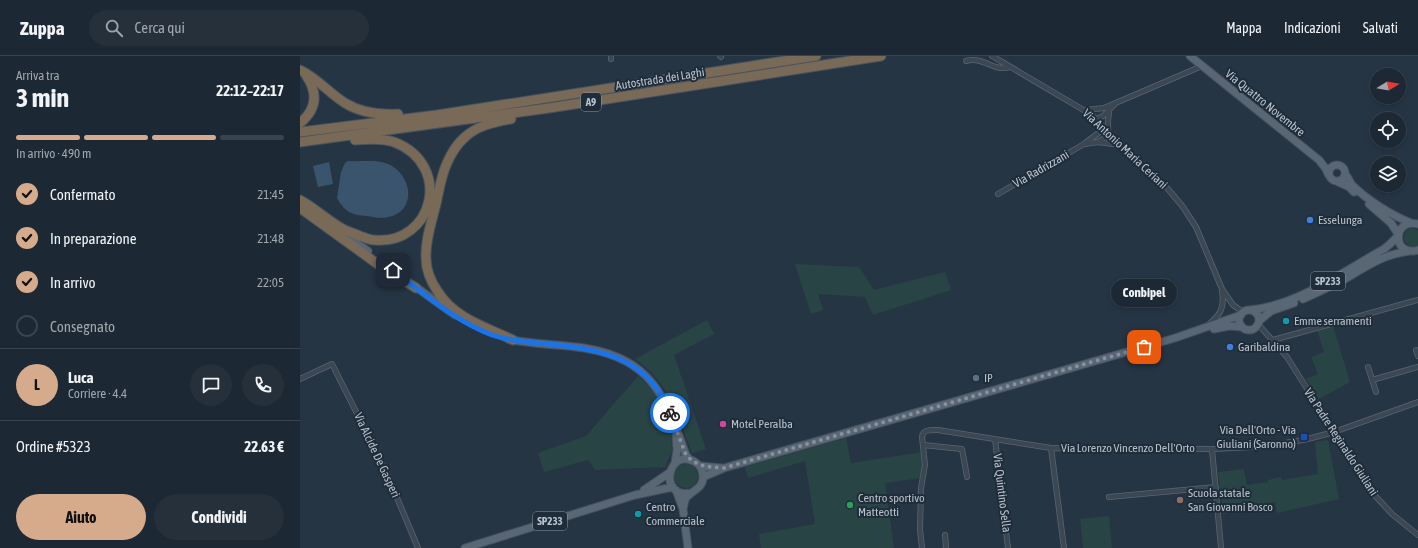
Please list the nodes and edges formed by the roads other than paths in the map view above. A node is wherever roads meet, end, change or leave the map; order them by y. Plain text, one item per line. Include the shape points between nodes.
1 (816, 56) edge
2 (881, 56) edge
3 (992, 56) edge
4 (1190, 56) edge
5 (966, 60) dead end
6 (1202, 66) junction
7 (1010, 68) junction
8 (300, 70) edge
9 (1116, 103) junction
10 (549, 108) junction
11 (1104, 108) junction
12 (1086, 110) junction
13 (1109, 111) junction
14 (437, 115) junction
15 (1097, 120) junction
16 (300, 123) edge
17 (1107, 130) junction
18 (300, 132) edge
19 (300, 142) edge
20 (1098, 142) junction
21 (1084, 144) junction
22 (1121, 144) junction
23 (300, 146) edge
24 (1319, 160) junction
25 (1334, 165) junction
26 (1328, 174) junction
27 (1345, 174) junction
28 (1338, 182) junction
29 (998, 194) dead end
30 (300, 200) edge
31 (300, 208) edge
32 (1414, 224) edge
33 (1398, 235) junction
34 (1415, 251) edge
35 (416, 288) junction
36 (1222, 290) junction
37 (1418, 300) edge
38 (1244, 312) junction
39 (1258, 323) junction
40 (1242, 327) junction
41 (1202, 329) junction
42 (1175, 338) junction
43 (513, 340) junction
44 (1273, 340) junction
45 (1416, 350) dead end
46 (1418, 356) edge
47 (1368, 367) dead end
48 (1418, 367) edge
49 (300, 379) edge
50 (1372, 380) junction
51 (1376, 392) dead end
52 (1418, 402) edge
53 (675, 427) junction
54 (1334, 432) junction
55 (995, 439) junction
56 (923, 445) junction
57 (1051, 448) junction
58 (1212, 449) junction
59 (690, 460) junction
60 (675, 463) junction
61 (700, 466) junction
62 (724, 468) junction
63 (670, 473) junction
64 (703, 477) junction
65 (967, 477) dead end
66 (1216, 487) junction
67 (674, 488) junction
68 (691, 493) junction
69 (636, 495) junction
70 (1109, 497) dead end
71 (683, 509) junction
72 (1418, 535) edge
73 (944, 536) dead end
74 (418, 548) edge
75 (465, 548) edge
76 (688, 548) edge
77 (922, 548) edge
78 (946, 548) edge
79 (1008, 548) edge
80 (1064, 548) edge
81 (1221, 548) edge

1 - 14 highway, Autostrada dei Laghi / A9
2 - 10 highway, Autostrada dei Laghi / A9
3 - 7 street, Via Antonio Maria Ceriani
4 - 6 main road, Via Quattro Novembre
5 - 7 street, Via Antonio Maria Ceriani via 979,58 999,68
6 - 9 street
6 - 24 main road, Via Quattro Novembre
7 - 12 street, Via Antonio Maria Ceriani
8 - 14 highway via 344,102 365,112 387,115
8 - 16 highway via 312,84 314,103 311,112
9 - 11 street
9 - 13 street
10 - 19 highway, Autostrada dei Laghi / A9
10 - 43 highway via 474,130 458,144 442,176 426,248 430,277 446,303 474,323
11 - 12 street
11 - 15 street via 1099,112
12 - 15 street, Via Antonio Maria Ceriani
13 - 15 street
13 - 17 street
14 - 18 highway, Autostrada dei Laghi / A9
15 - 17 street, Via Antonio Maria Ceriani
17 - 20 street via 1107,137
17 - 21 street, Via Radrizzani
17 - 22 street, Via Antonio Maria Ceriani
20 - 21 street, Via Radrizzani
20 - 22 street, Via Radrizzani
21 - 29 street, Via Radrizzani
22 - 36 street, Via Antonio Maria Ceriani via 1179,201 1196,228
23 - 30 highway via 368,139 393,142 407,148 421,162 430,187 429,201 420,221 401,236 385,240 373,240 342,229
24 - 25 main road
24 - 26 main road
25 - 26 main road
25 - 27 main road via 1342,167
26 - 28 main road via 1331,179
27 - 28 main road
27 - 32 main road via 1352,184 1377,205 1392,215
28 - 33 main road via 1349,187 1391,223
30 - 35 main road
31 - 35 highway via 379,265
32 - 33 main road, SP233 via 1403,226
33 - 34 main road, SP233 via 1401,246
33 - 38 main road, SP233 via 1384,249 1306,293 1264,308
34 - 39 main road, SP233 via 1381,258 1317,293 1271,311
35 - 43 main road via 470,324 493,335
36 - 38 street via 1233,305
36 - 41 street via 1221,311
37 - 44 street
38 - 39 main road via 1253,311 1258,315
38 - 40 main road via 1239,321
38 - 41 main road, SP233
39 - 40 main road, SP233 via 1251,330
39 - 44 street, Via Padre Reginaldo Giuliani
40 - 42 main road, SP233 via 1230,326
41 - 42 main road, SP233
42 - 62 main road, SP233
43 - 53 main road via 584,348 621,359 637,368 653,383 666,404
44 - 54 street, Via Padre Reginaldo Giuliani via 1287,357
45 - 46 street
47 - 50 street
48 - 50 street
49 - 74 street, Via Alcide De Gasperi via 332,364 384,469
50 - 51 street
52 - 54 street, Via Lorenzo Vincenzo Dell'Orto
53 - 59 main road
53 - 60 main road
54 - 58 street, Via Lorenzo Vincenzo Dell'Orto via 1286,443
54 - 72 street, Via Padre Reginaldo Giuliani via 1367,486 1392,514
55 - 56 street, Via Lorenzo Vincenzo Dell'Orto via 938,430 922,434
55 - 57 street, Via Lorenzo Vincenzo Dell'Orto
55 - 79 street, Via Quintino Sella
56 - 65 street via 962,449
56 - 77 street via 925,465 921,488
57 - 58 street, Via Lorenzo Vincenzo Dell'Orto
57 - 80 street
58 - 66 street
59 - 60 main road
59 - 61 main road, SP233
60 - 63 main road, SP233
61 - 62 main road, SP233
61 - 64 main road
62 - 64 main road, SP233
63 - 67 main road via 669,478
63 - 69 main road, SP233
64 - 68 main road via 701,485
66 - 70 street
66 - 81 street
67 - 68 main road, SP233 via 682,493
67 - 69 main road, SP233
67 - 71 main road
68 - 71 main road via 686,498
69 - 75 main road, SP233
71 - 76 main road
73 - 78 street

